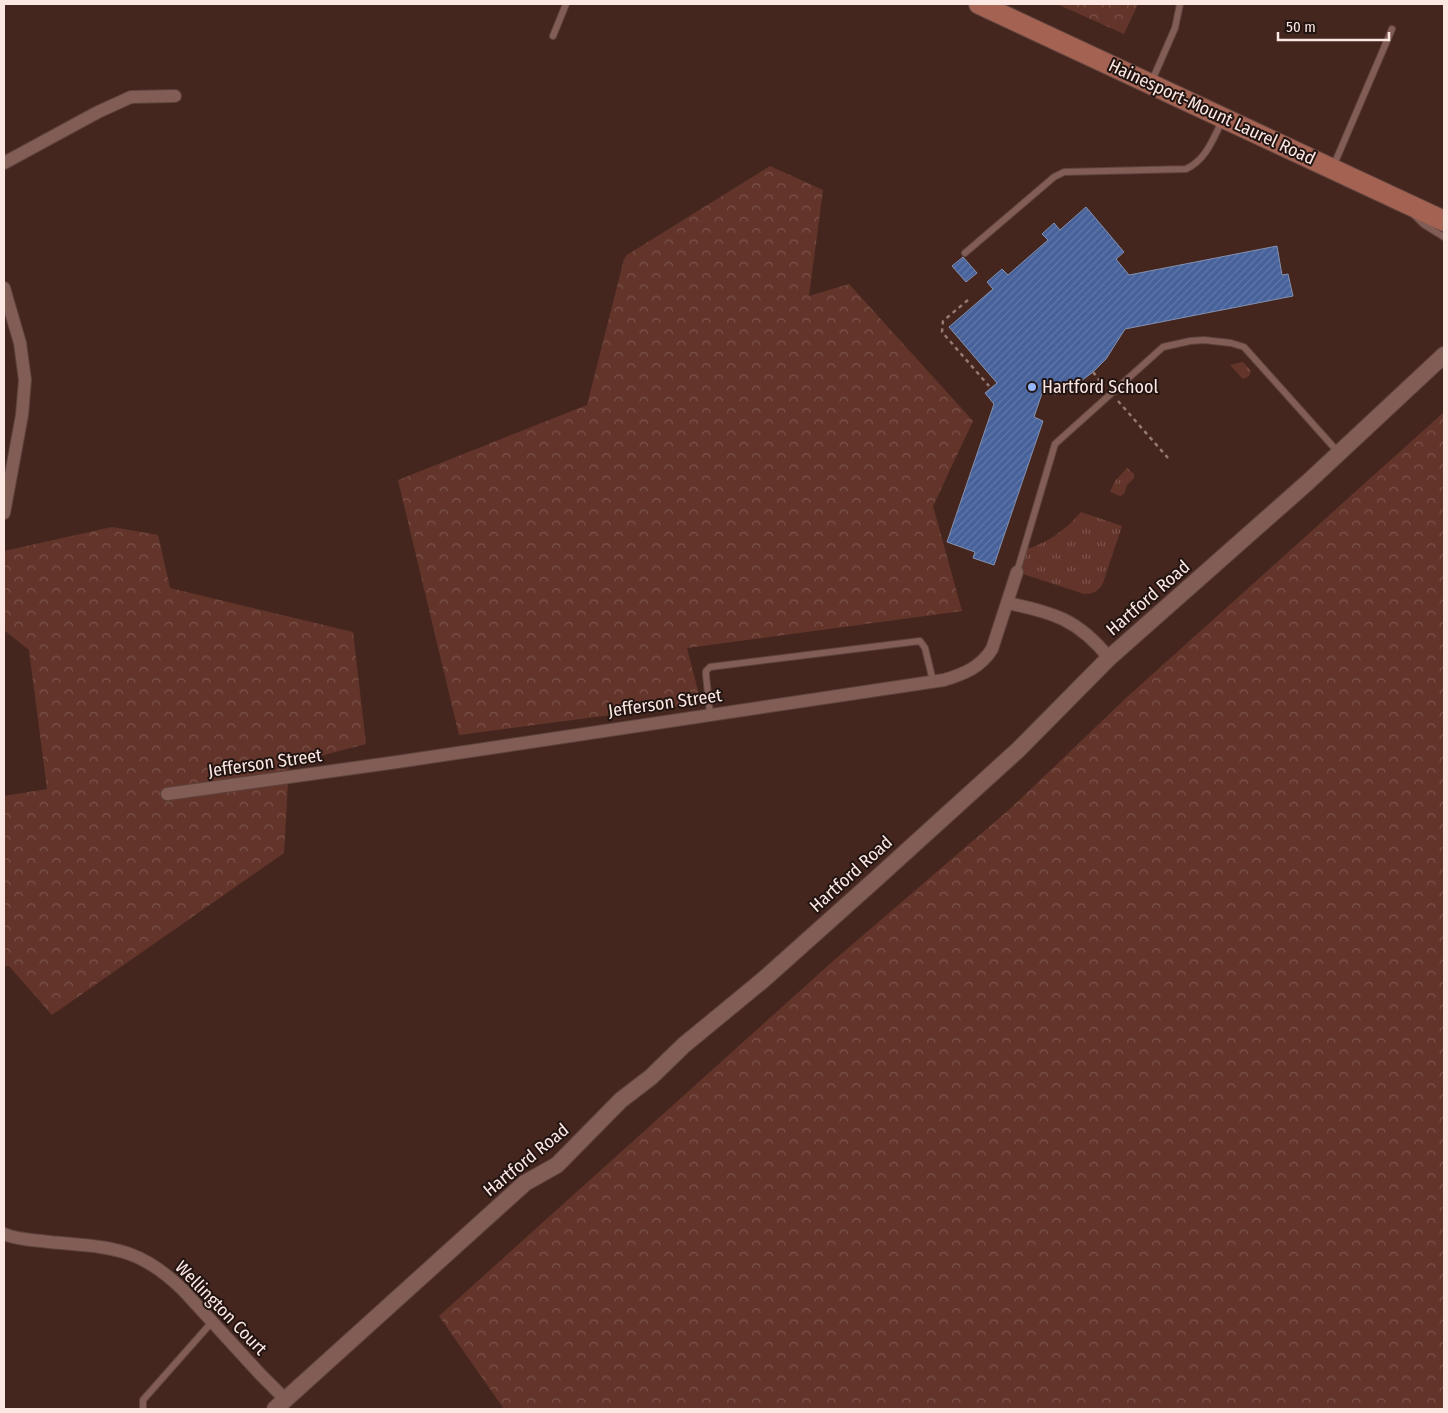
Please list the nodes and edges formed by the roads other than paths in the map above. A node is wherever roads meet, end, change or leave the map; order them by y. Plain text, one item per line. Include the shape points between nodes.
1 (566, 4) edge
2 (979, 4) edge
3 (1180, 4) edge
4 (1392, 29) dead end
5 (553, 36) dead end
6 (1151, 84) junction
7 (175, 96) dead end
8 (1223, 117) junction
9 (4, 163) edge
10 (1333, 168) junction
11 (1397, 199) junction
12 (1444, 221) edge
13 (1444, 237) edge
14 (965, 253) dead end
15 (4, 288) edge
16 (1444, 355) edge
17 (1339, 453) junction
18 (4, 513) edge
19 (1017, 572) joint
20 (1007, 603) junction
21 (1109, 658) junction
22 (933, 681) junction
23 (710, 714) junction
24 (167, 794) dead end
25 (4, 1234) edge
26 (212, 1322) junction
27 (280, 1404) edge
28 (144, 1409) edge

1 - 5 lane
2 - 6 main road, Hainesport-Mount Laurel Road
3 - 6 lane via 1175,28
4 - 10 lane
6 - 8 main road, Hainesport-Mount Laurel Road
7 - 9 street via 130,97
8 - 10 main road, Hainesport-Mount Laurel Road
8 - 14 lane via 1205,154 1190,167 1064,172 1044,184
10 - 11 main road, Hainesport-Mount Laurel Road
11 - 12 main road, Hainesport-Mount Laurel Road
11 - 13 lane via 1423,224
15 - 18 street via 20,343 25,380
16 - 17 street, Hartford Road
17 - 19 lane via 1244,347 1217,341 1190,341 1163,347 1055,444
17 - 21 street, Hartford Road
19 - 20 street, Jefferson Street
20 - 21 street via 1066,620 1090,637
20 - 22 street, Jefferson Street via 986,658 959,675
21 - 27 street, Hartford Road via 1018,750 763,980 621,1100 557,1165 525,1183
22 - 23 street, Jefferson Street
22 - 23 lane via 920,640 710,667 706,671
23 - 24 street, Jefferson Street
25 - 26 street, Wellington Court via 132,1254 174,1280
26 - 27 street, Wellington Court via 261,1375
26 - 28 lane via 143,1400

